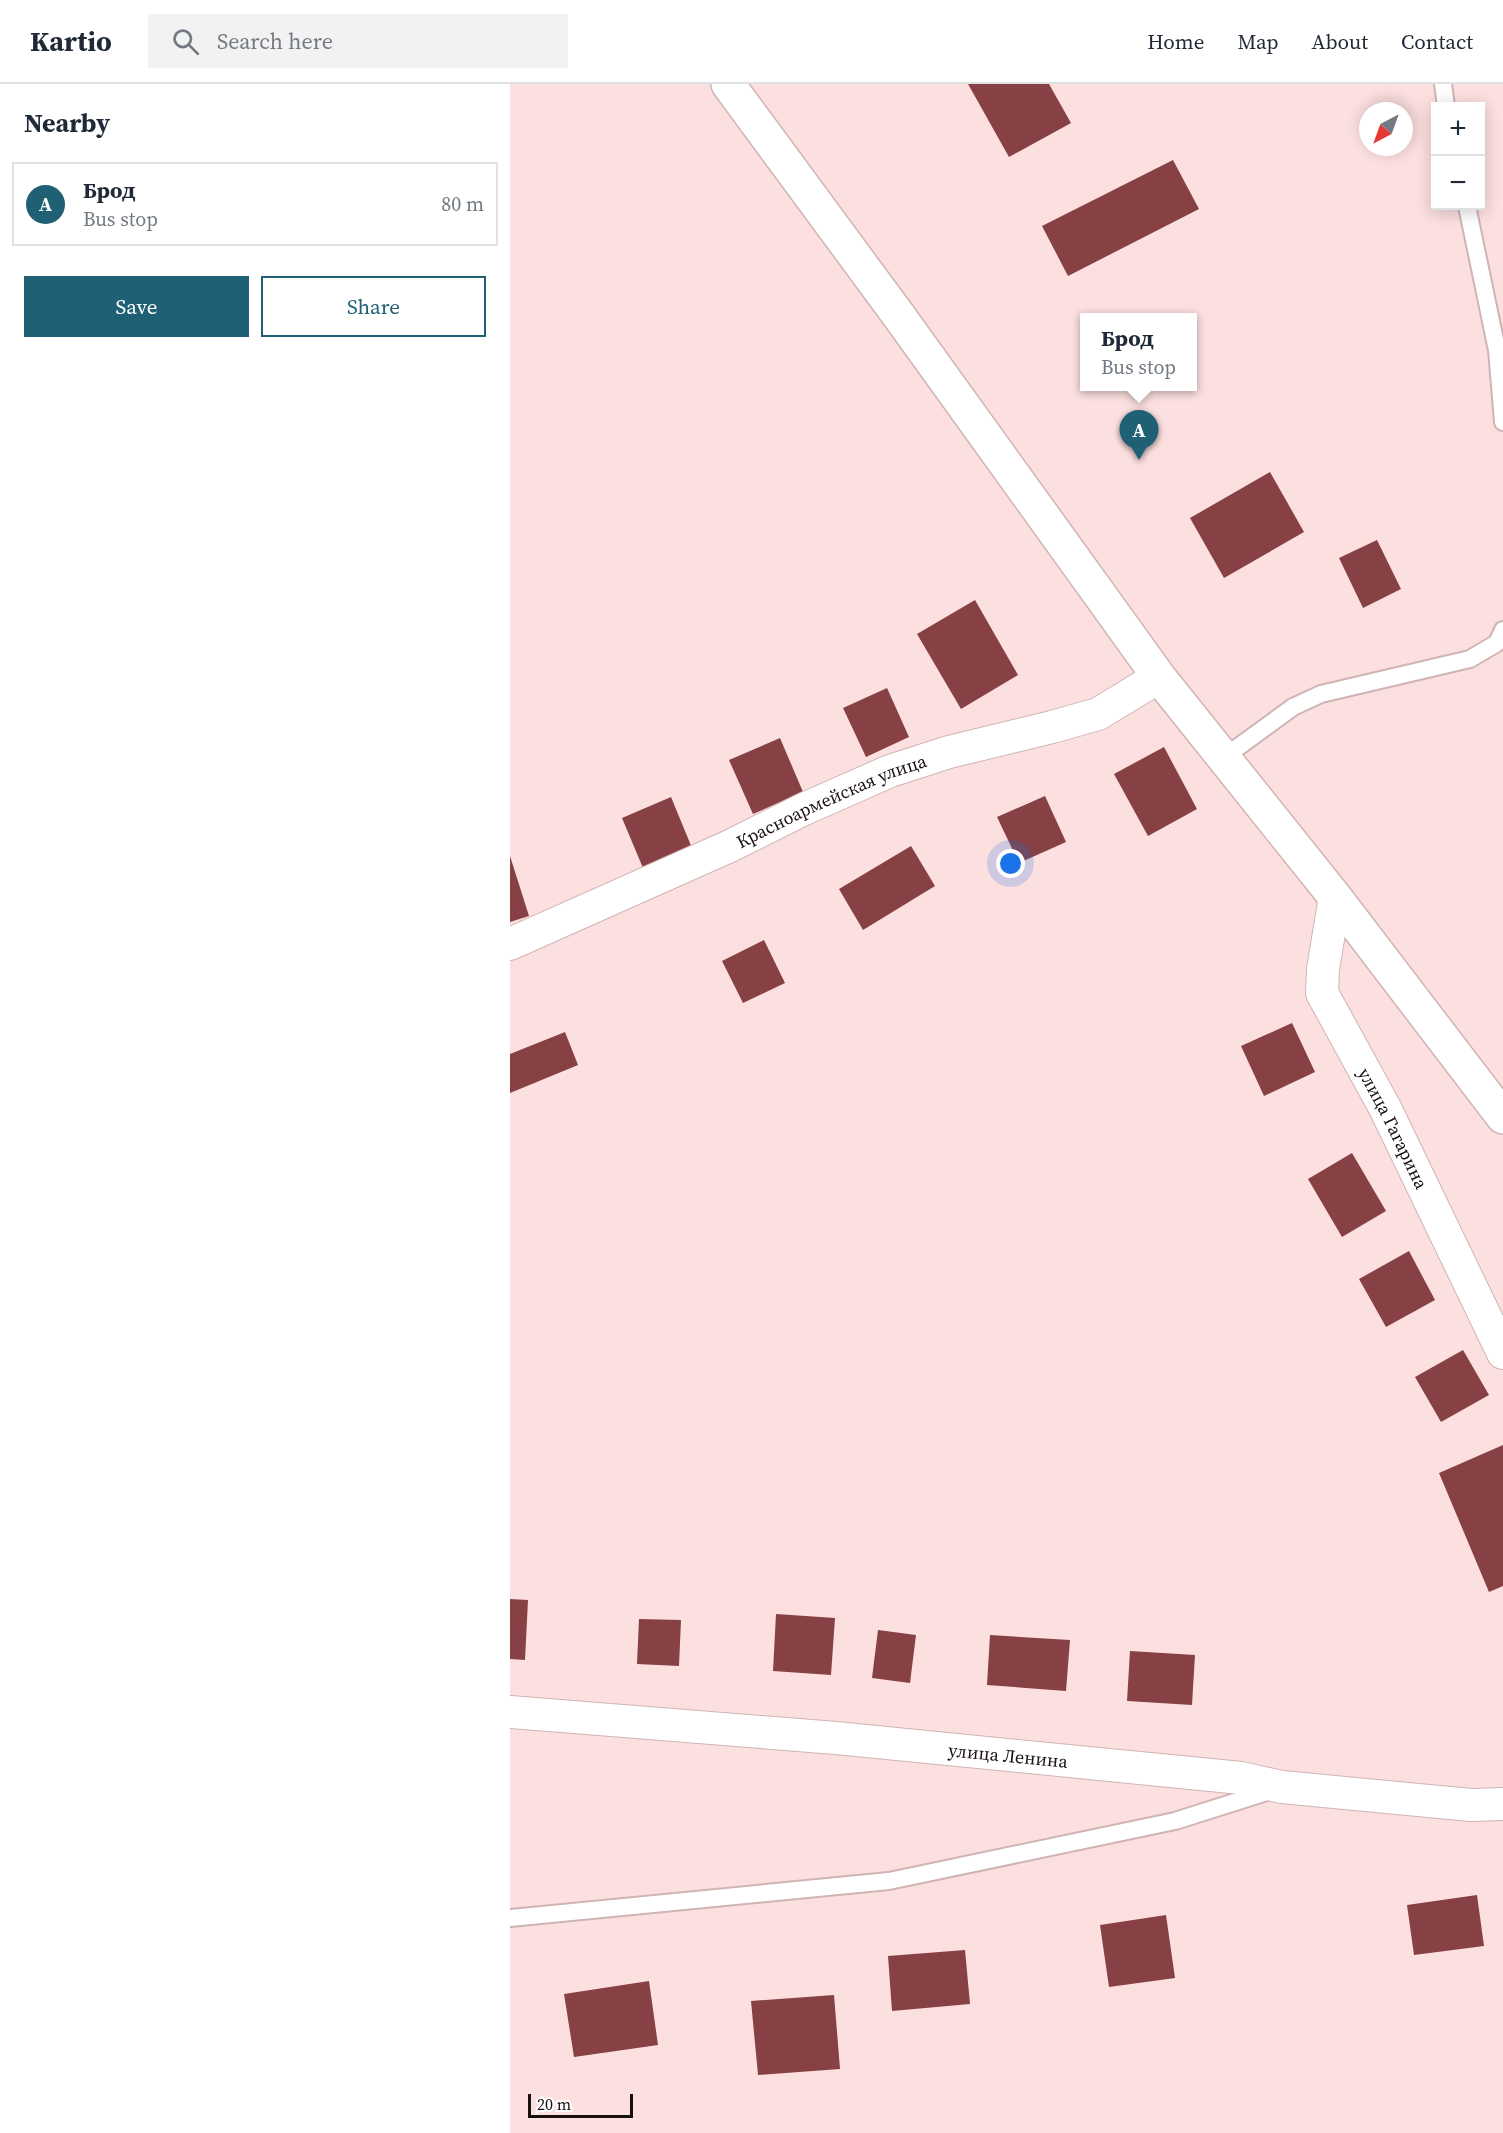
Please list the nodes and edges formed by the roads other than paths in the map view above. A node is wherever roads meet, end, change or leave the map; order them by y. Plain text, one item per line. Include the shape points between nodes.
1 (728, 84) edge
2 (1443, 84) edge
3 (1445, 102) edge
4 (1468, 210) edge
5 (1500, 348) edge
6 (1503, 422) edge
7 (1503, 630) edge
8 (1159, 677) junction
9 (1223, 758) junction
10 (1335, 897) junction
11 (510, 944) edge
12 (1503, 1117) edge
13 (1503, 1353) edge
14 (510, 1712) edge
15 (1282, 1787) junction
16 (1503, 1804) edge
17 (510, 1918) edge

1 - 8 main road
2 - 3 lane
4 - 5 lane
5 - 6 lane
7 - 9 lane via 1497,643 1470,660 1321,694 1293,707
8 - 9 main road
8 - 11 street, Красноармейская улица via 1098,714 890,771
9 - 10 main road
10 - 12 main road
10 - 13 street, улица Гагарина via 1322,993 1385,1108
14 - 15 street, улица Ленина via 836,1738 1241,1778
15 - 16 street, улица Ленина
15 - 17 lane via 1175,1821 889,1881

